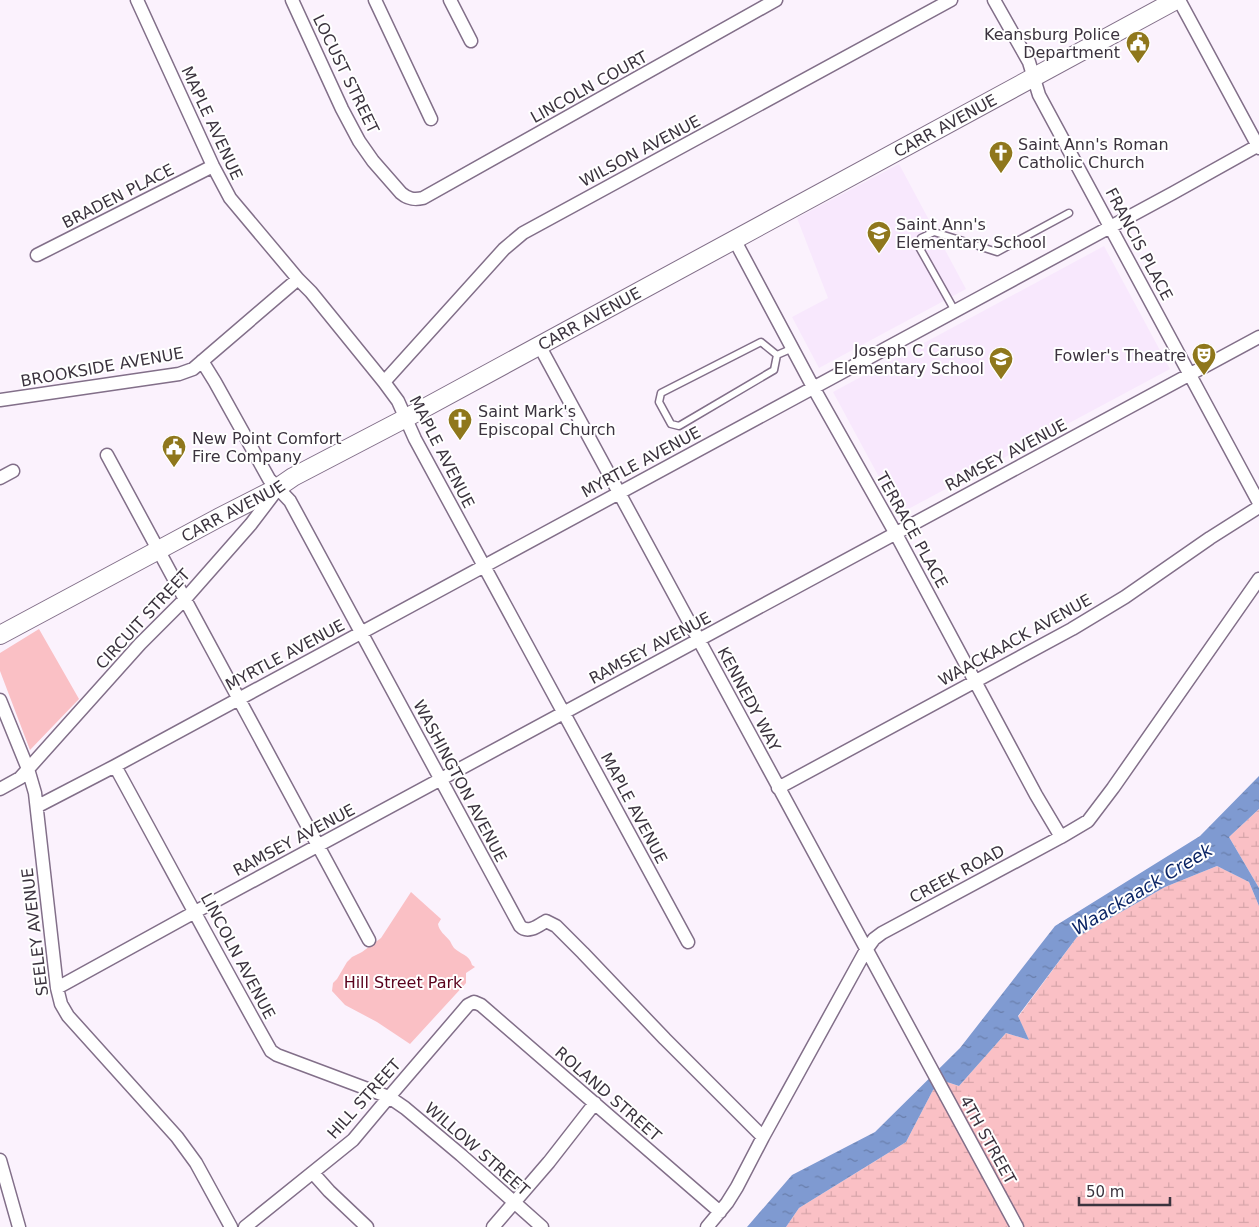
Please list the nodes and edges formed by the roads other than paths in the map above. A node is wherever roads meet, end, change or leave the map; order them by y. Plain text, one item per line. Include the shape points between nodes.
1 (137, 0) edge
2 (292, 0) edge
3 (375, 0) edge
4 (450, 0) edge
5 (776, 0) edge
6 (951, 0) edge
7 (994, 0) edge
8 (1178, 0) edge
9 (471, 41) dead end
10 (1034, 77) junction
11 (431, 119) dead end
12 (1259, 146) edge
13 (213, 166) junction
14 (416, 200) joint
15 (1069, 213) dead end
16 (1110, 226) junction
17 (734, 239) junction
18 (37, 255) dead end
19 (298, 279) junction
20 (955, 310) junction
21 (1259, 337) edge
22 (539, 345) junction
23 (793, 348) junction
24 (777, 356) junction
25 (202, 362) junction
26 (1190, 374) junction
27 (384, 382) junction
28 (813, 387) junction
29 (0, 400) edge
30 (406, 418) junction
31 (106, 455) dead end
32 (13, 471) dead end
33 (0, 478) edge
34 (278, 488) junction
35 (619, 493) junction
36 (1259, 503) edge
37 (1259, 507) edge
38 (896, 534) junction
39 (158, 550) junction
40 (484, 566) junction
41 (1259, 579) edge
42 (185, 599) junction
43 (361, 632) junction
44 (0, 635) edge
45 (699, 640) junction
46 (975, 681) junction
47 (238, 698) junction
48 (0, 700) edge
49 (564, 713) junction
50 (115, 766) junction
51 (28, 769) junction
52 (441, 780) junction
53 (778, 788) junction
54 (0, 789) edge
55 (38, 806) junction
56 (1061, 837) junction
57 (318, 846) junction
58 (195, 912) junction
59 (369, 940) dead end
60 (688, 942) dead end
61 (866, 950) junction
62 (57, 988) junction
63 (474, 1002) joint
64 (931, 1069) joint
65 (389, 1097) junction
66 (595, 1104) junction
67 (763, 1137) junction
68 (0, 1160) edge
69 (313, 1173) junction
70 (514, 1203) junction
71 (720, 1212) junction
72 (19, 1227) edge
73 (231, 1227) edge
74 (245, 1227) edge
75 (367, 1227) edge
76 (493, 1227) edge
77 (542, 1227) edge
78 (708, 1227) edge
79 (1017, 1227) edge

1 - 13 street, MAPLE AVENUE
2 - 14 street, LOCUST STREET via 359,141 401,193
3 - 11 street
4 - 9 street
5 - 14 street, LINCOLN COURT
6 - 27 street, WILSON AVENUE via 523,233 504,249
7 - 10 street, FRANCIS PLACE
8 - 10 street, CARR AVENUE
8 - 12 street
10 - 16 street, FRANCIS PLACE via 1039,95
10 - 17 street, CARR AVENUE
12 - 16 street, MYRTLE AVENUE
13 - 18 street, BRADEN PLACE
13 - 19 street, MAPLE AVENUE via 234,204
15 - 20 lane via 997,252 934,232 921,238 919,247
16 - 20 street, MYRTLE AVENUE
16 - 26 street, FRANCIS PLACE
17 - 22 street, CARR AVENUE
17 - 23 street, TERRACE PLACE
19 - 25 street, BROOKSIDE AVENUE
19 - 27 street, MAPLE AVENUE
20 - 28 street, MYRTLE AVENUE
21 - 26 street, RAMSEY AVENUE
22 - 30 street, CARR AVENUE
22 - 35 street, KENNEDY WAY
23 - 24 lane
23 - 28 street, TERRACE PLACE
24 - 24 lane via 761,342 661,394 659,402 671,424 679,426 774,370
25 - 29 street, BROOKSIDE AVENUE via 179,374
25 - 34 street, WASHINGTON AVENUE via 269,479
26 - 36 street, FRANCIS PLACE
26 - 38 street, RAMSEY AVENUE
27 - 30 street, MAPLE AVENUE
28 - 35 street, MYRTLE AVENUE
28 - 38 street, TERRACE PLACE
30 - 34 street, CARR AVENUE
30 - 40 street, MAPLE AVENUE
31 - 39 street
32 - 33 street
34 - 39 street, CARR AVENUE
34 - 42 street, CIRCUIT STREET
34 - 43 street, WASHINGTON AVENUE via 290,501
35 - 40 street, MYRTLE AVENUE
35 - 45 street, KENNEDY WAY
37 - 46 street, WAACKAACK AVENUE via 1125,597
38 - 45 street, RAMSEY AVENUE
38 - 46 street, TERRACE PLACE
39 - 42 street
39 - 44 street, CARR AVENUE
40 - 43 street, MYRTLE AVENUE
40 - 49 street, MAPLE AVENUE
41 - 56 street, CREEK ROAD via 1088,821
42 - 47 street
42 - 51 street, CIRCUIT STREET via 140,644
43 - 47 street, MYRTLE AVENUE
43 - 52 street, WASHINGTON AVENUE
45 - 49 street, RAMSEY AVENUE
45 - 53 street, KENNEDY WAY
46 - 53 street, WAACKAACK AVENUE
46 - 56 street, TERRACE PLACE
47 - 50 street, MYRTLE AVENUE
47 - 57 street
48 - 51 street, SEELEY AVENUE
49 - 52 street, RAMSEY AVENUE
49 - 60 street, MAPLE AVENUE
50 - 55 street, MYRTLE AVENUE
50 - 58 street, LINCOLN AVENUE
51 - 54 street, CIRCUIT STREET via 20,778
51 - 55 street, SEELEY AVENUE
52 - 57 street, RAMSEY AVENUE
52 - 67 street, WASHINGTON AVENUE via 522,929 528,930 546,921 556,926
53 - 61 street, KENNEDY WAY
55 - 62 street, SEELEY AVENUE
56 - 61 street, CREEK ROAD via 882,933
57 - 58 street, RAMSEY AVENUE
57 - 59 street
58 - 62 street, RAMSEY AVENUE
58 - 65 street, LINCOLN AVENUE via 271,1051
61 - 64 street, KENNEDY WAY
61 - 67 street, CREEK ROAD
62 - 73 street, SEELEY AVENUE via 68,1016 177,1137 196,1163
63 - 65 street, HILL STREET
63 - 66 street, ROLAND STREET
64 - 79 street, 4TH STREET
65 - 69 street, HILL STREET via 353,1140
65 - 70 street, WILLOW STREET
66 - 70 street
66 - 71 street, ROLAND STREET
67 - 71 street, CREEK ROAD
68 - 72 street
69 - 74 street, HILL STREET
69 - 75 street
70 - 76 street
70 - 77 street, WILLOW STREET
71 - 78 street, CREEK ROAD

